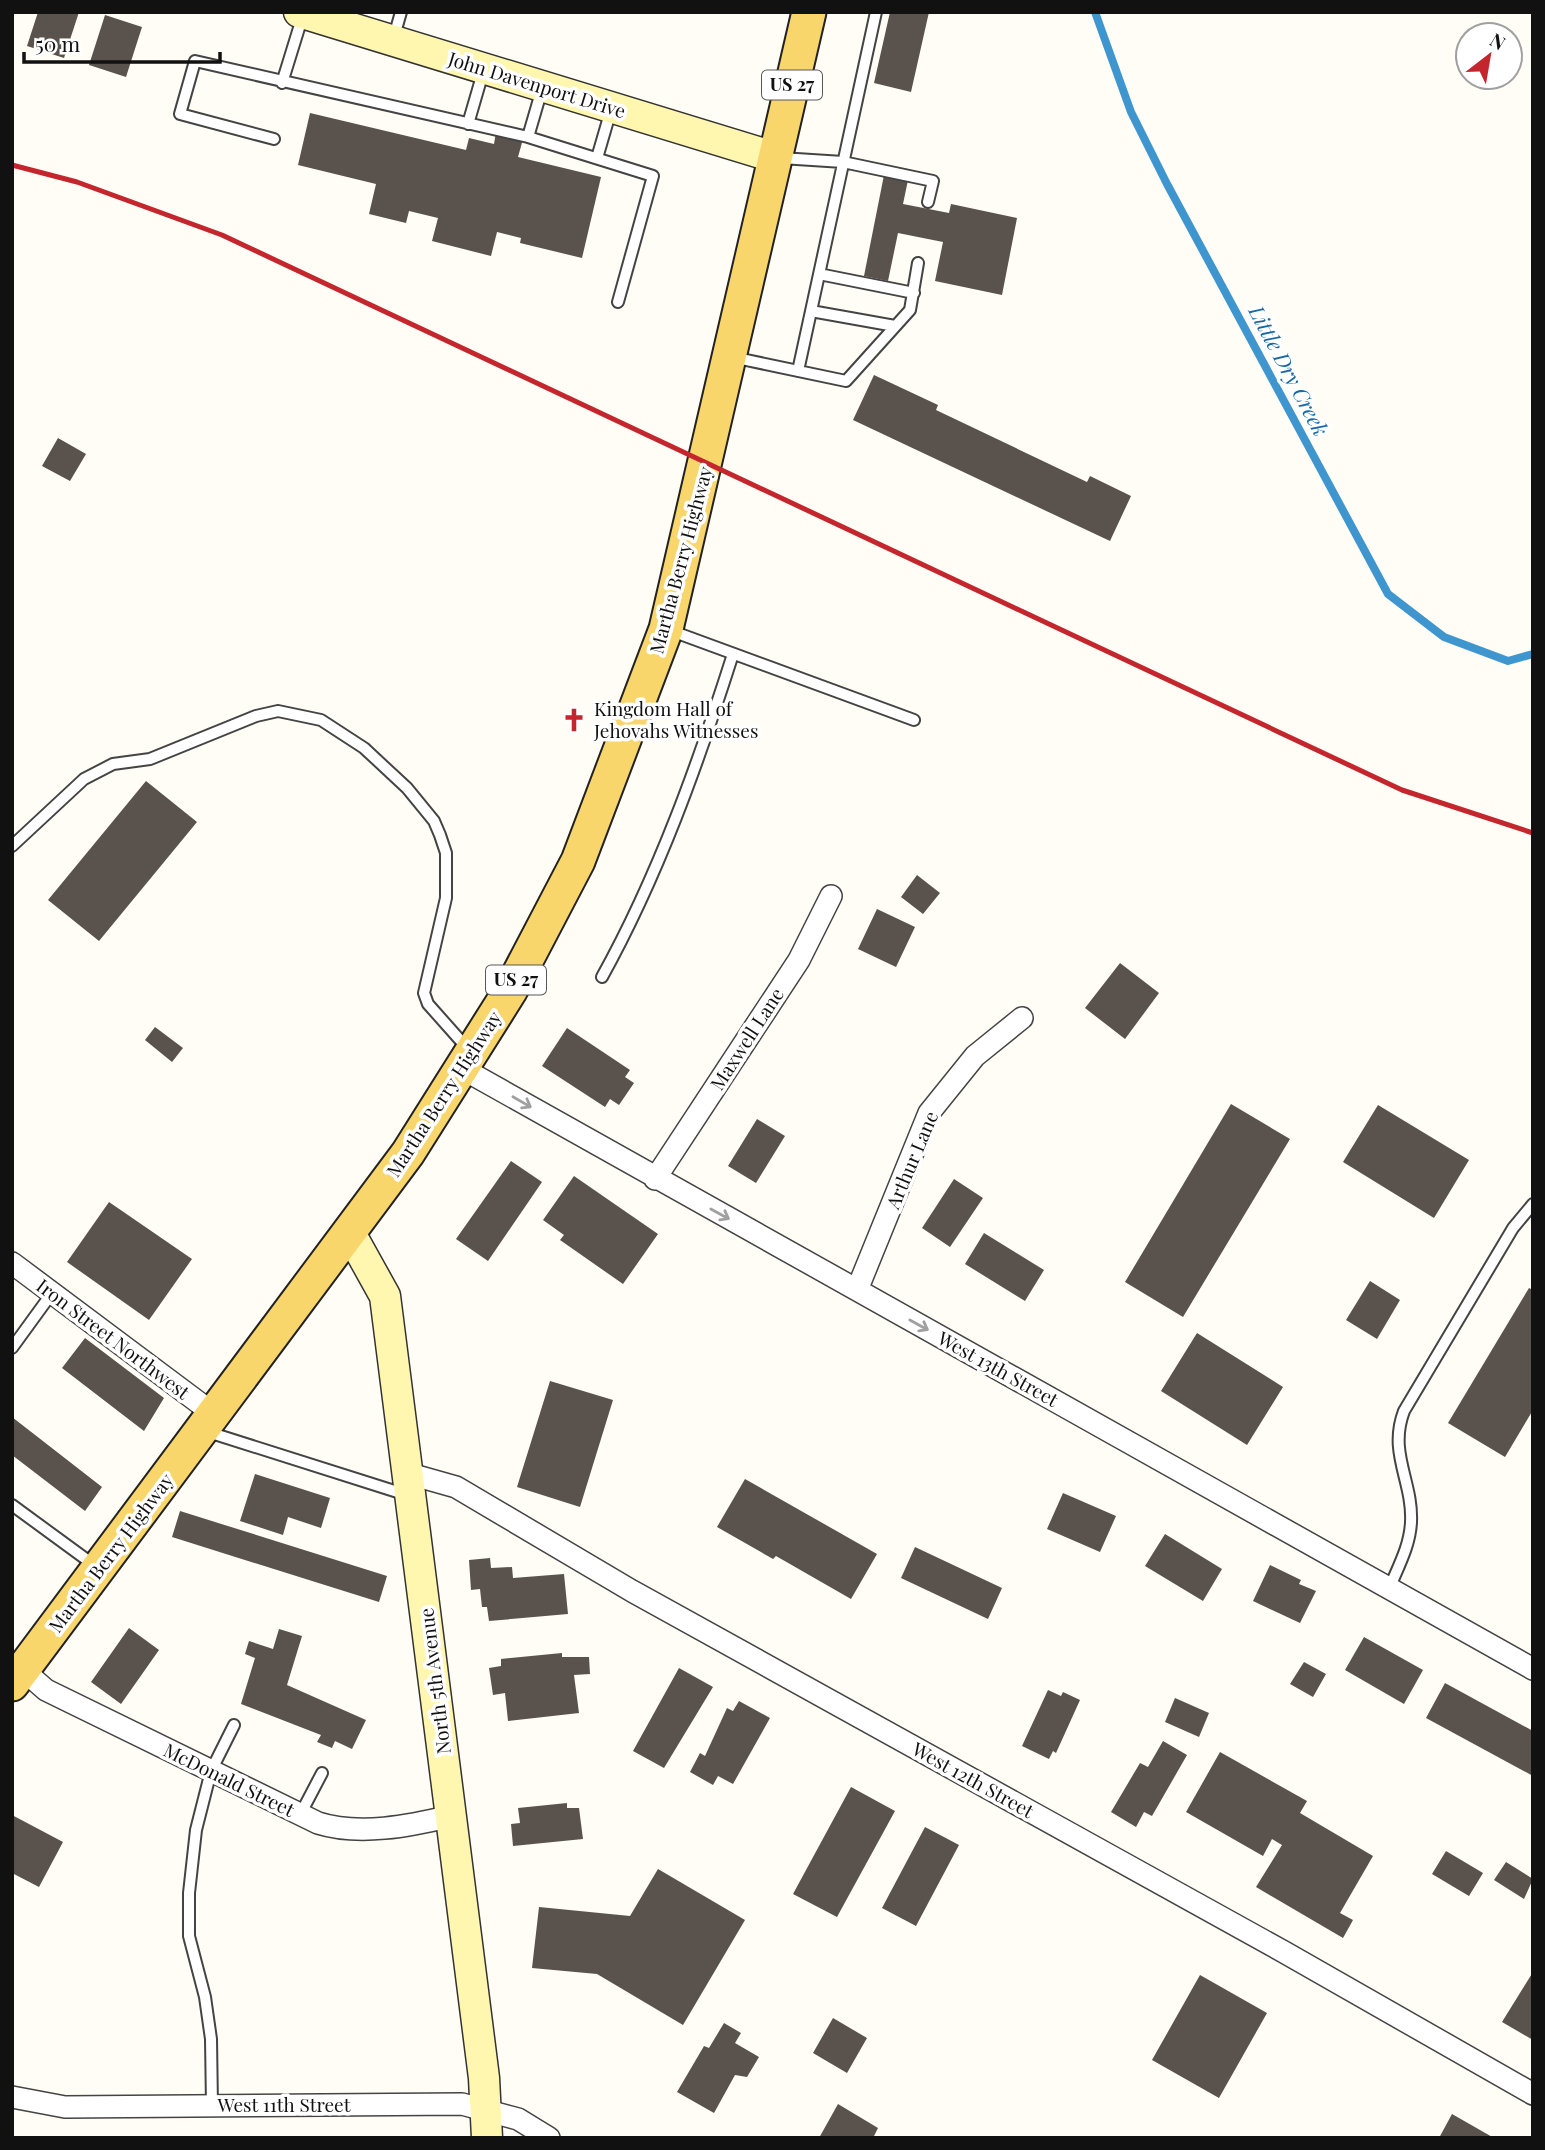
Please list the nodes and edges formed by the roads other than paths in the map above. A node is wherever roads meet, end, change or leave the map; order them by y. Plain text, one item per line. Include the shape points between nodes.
1 (401, 12) edge
2 (809, 12) edge
3 (876, 12) edge
4 (301, 13) edge
5 (392, 41) junction
6 (484, 68) junction
7 (282, 83) junction
8 (543, 87) junction
9 (612, 107) junction
10 (468, 124) junction
11 (528, 137) junction
12 (274, 139) dead end
13 (774, 157) junction
14 (597, 158) junction
15 (842, 162) junction
16 (928, 202) dead end
17 (918, 263) dead end
18 (819, 274) junction
19 (914, 293) junction
20 (618, 302) dead end
21 (811, 311) junction
22 (895, 326) junction
23 (730, 356) junction
24 (798, 371) junction
25 (666, 629) junction
26 (733, 654) junction
27 (914, 720) dead end
28 (12, 846) edge
29 (831, 896) dead end
30 (602, 977) dead end
31 (1022, 1018) dead end
32 (467, 1061) junction
33 (655, 1179) junction
34 (1533, 1204) edge
35 (350, 1233) junction
36 (12, 1263) edge
37 (857, 1290) junction
38 (52, 1293) junction
39 (12, 1348) edge
40 (208, 1422) junction
41 (411, 1485) junction
42 (12, 1505) edge
43 (99, 1569) junction
44 (1389, 1588) junction
45 (1533, 1669) edge
46 (18, 1677) edge
47 (234, 1725) dead end
48 (211, 1771) junction
49 (322, 1773) dead end
50 (300, 1815) junction
51 (451, 1816) junction
52 (1533, 2094) edge
53 (12, 2097) edge
54 (212, 2106) junction
55 (487, 2124) edge
56 (550, 2138) edge

1 - 5 lane
2 - 13 main road, Martha Berry Highway / US 27
3 - 15 lane
4 - 5 street, John Davenport Drive
4 - 7 lane
5 - 6 street, John Davenport Drive
6 - 8 street, John Davenport Drive
6 - 10 lane
7 - 10 lane
7 - 12 lane via 195,61 180,114
8 - 9 street, John Davenport Drive
8 - 11 lane
9 - 13 street, John Davenport Drive
9 - 14 lane
10 - 11 lane
11 - 14 lane
13 - 15 lane
13 - 23 main road, Martha Berry Highway / US 27
14 - 20 lane via 653,176
15 - 16 lane via 933,181
15 - 18 lane
17 - 19 lane
18 - 19 lane
18 - 21 lane
19 - 22 lane via 910,310
21 - 22 lane
21 - 24 lane
22 - 24 lane via 846,381
23 - 24 lane
23 - 25 main road, Martha Berry Highway / US 27
25 - 26 lane
25 - 32 main road, Martha Berry Highway / US 27 via 578,860 510,991
26 - 27 lane
26 - 30 lane via 661,851 627,932
28 - 32 lane via 84,779 113,764 150,759 278,711 321,720 364,748 407,788 440,835 446,853 446,898 424,993
29 - 33 street, Maxwell Lane via 799,960
31 - 37 street, Arthur Lane via 975,1056 929,1113
32 -> 33 street, West 13th Street
32 - 35 main road, Martha Berry Highway / US 27
33 -> 37 street, West 13th Street
34 - 44 lane via 1513,1228 1404,1411 1397,1433 1411,1521 1406,1549
35 - 40 main road, Martha Berry Highway / US 27
35 - 41 street, North 5th Avenue via 385,1296
36 - 38 street, Iron Street Northwest
37 -> 44 street, West 13th Street
38 - 39 lane
38 - 40 street, Iron Street Northwest
40 - 41 lane
40 - 43 main road, Martha Berry Highway / US 27
41 - 51 street, North 5th Avenue
41 - 52 street, West 12th Street via 456,1487 644,1598
42 - 43 lane
43 - 46 main road, Martha Berry Highway / US 27
44 - 45 street, West 13th Street
46 - 48 street, McDonald Street
47 - 48 lane
48 - 50 street, McDonald Street
48 - 54 lane via 196,1830 189,1936 211,2039
49 - 50 lane
50 - 51 street, McDonald Street via 333,1828 350,1829 419,1824
51 - 55 street, North 5th Avenue
53 - 54 street, West 11th Street via 65,2107
54 - 55 street, West 11th Street via 462,2104
55 - 56 street, West 11th Street via 518,2119

